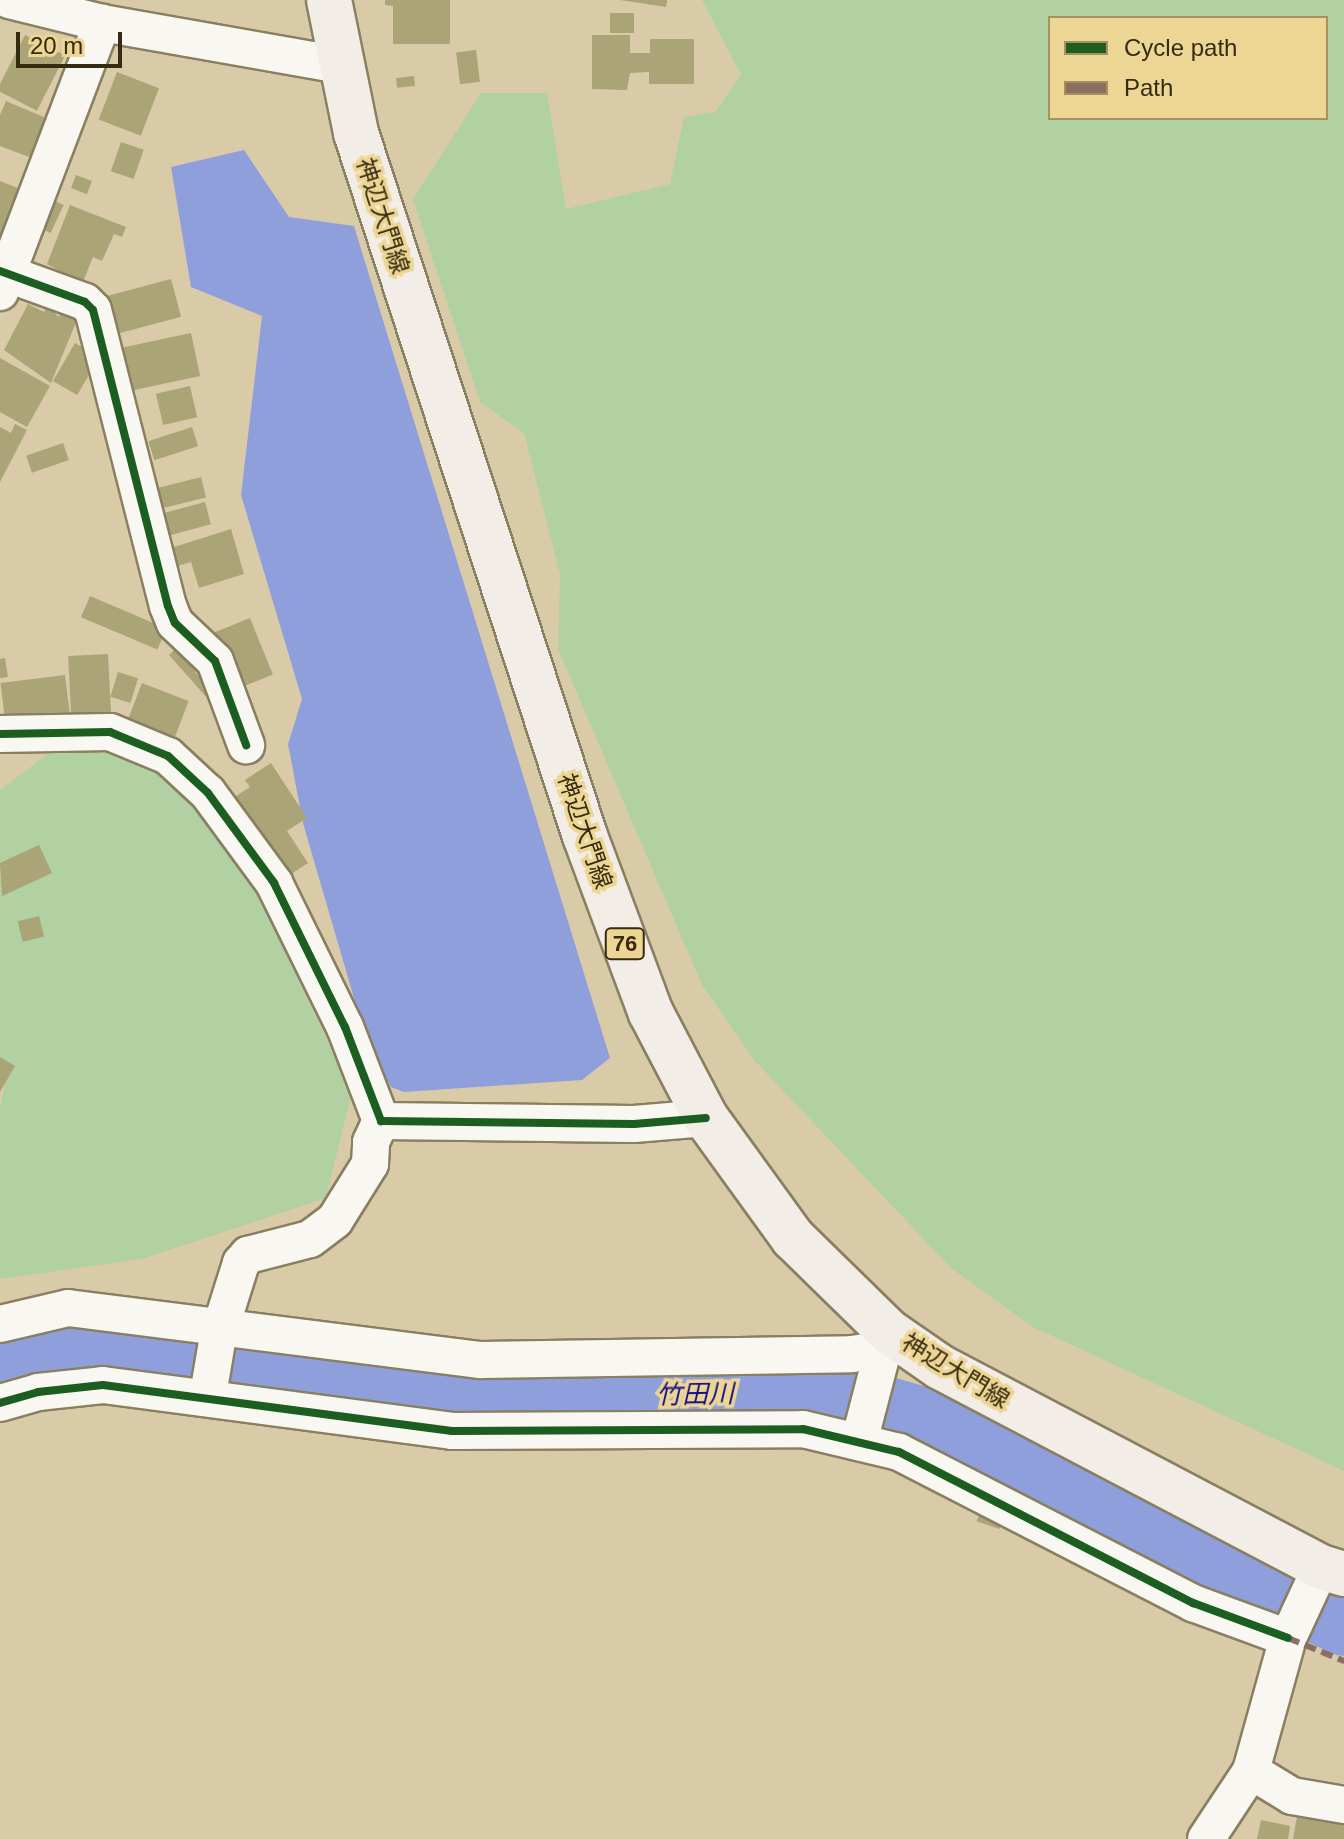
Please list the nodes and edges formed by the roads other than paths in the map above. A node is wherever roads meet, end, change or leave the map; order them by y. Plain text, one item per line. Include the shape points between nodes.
1 (9, 0) edge
2 (329, 0) edge
3 (102, 23) junction
4 (340, 65) junction
5 (2, 279) edge
6 (0, 734) edge
7 (246, 745) dead end
8 (706, 1118) junction
9 (381, 1121) junction
10 (0, 1324) edge
11 (220, 1332) junction
12 (882, 1350) junction
13 (209, 1391) junction
14 (0, 1403) edge
15 (860, 1437) junction
16 (1326, 1576) edge
17 (1290, 1633) junction
18 (1251, 1771) junction
19 (1344, 1805) edge
20 (1206, 1839) edge

1 - 3 street
2 - 4 main road, 神辺大門線 / 76
3 - 4 street
3 - 5 street
4 - 8 main road, 神辺大門線 / 76 via 356,133 585,836 651,1013
5 - 7 street via 85,302 93,310 168,606 175,623 215,661
6 - 9 street via 110,732 168,756 208,793 274,883 345,1027
8 - 9 street via 634,1124
8 - 12 main road, 神辺大門線 / 76
9 - 11 street via 371,1142 370,1164 335,1220 310,1239 248,1255
10 - 11 street via 68,1308
11 - 12 street via 481,1360
11 - 13 street
12 - 15 street
12 - 16 main road, 神辺大門線 / 76 via 940,1367
13 - 14 street via 103,1385 38,1392
13 - 15 street via 452,1431 803,1429
15 - 17 street via 1193,1603
16 - 17 street
17 - 18 street
18 - 19 street via 1292,1796
18 - 20 street

